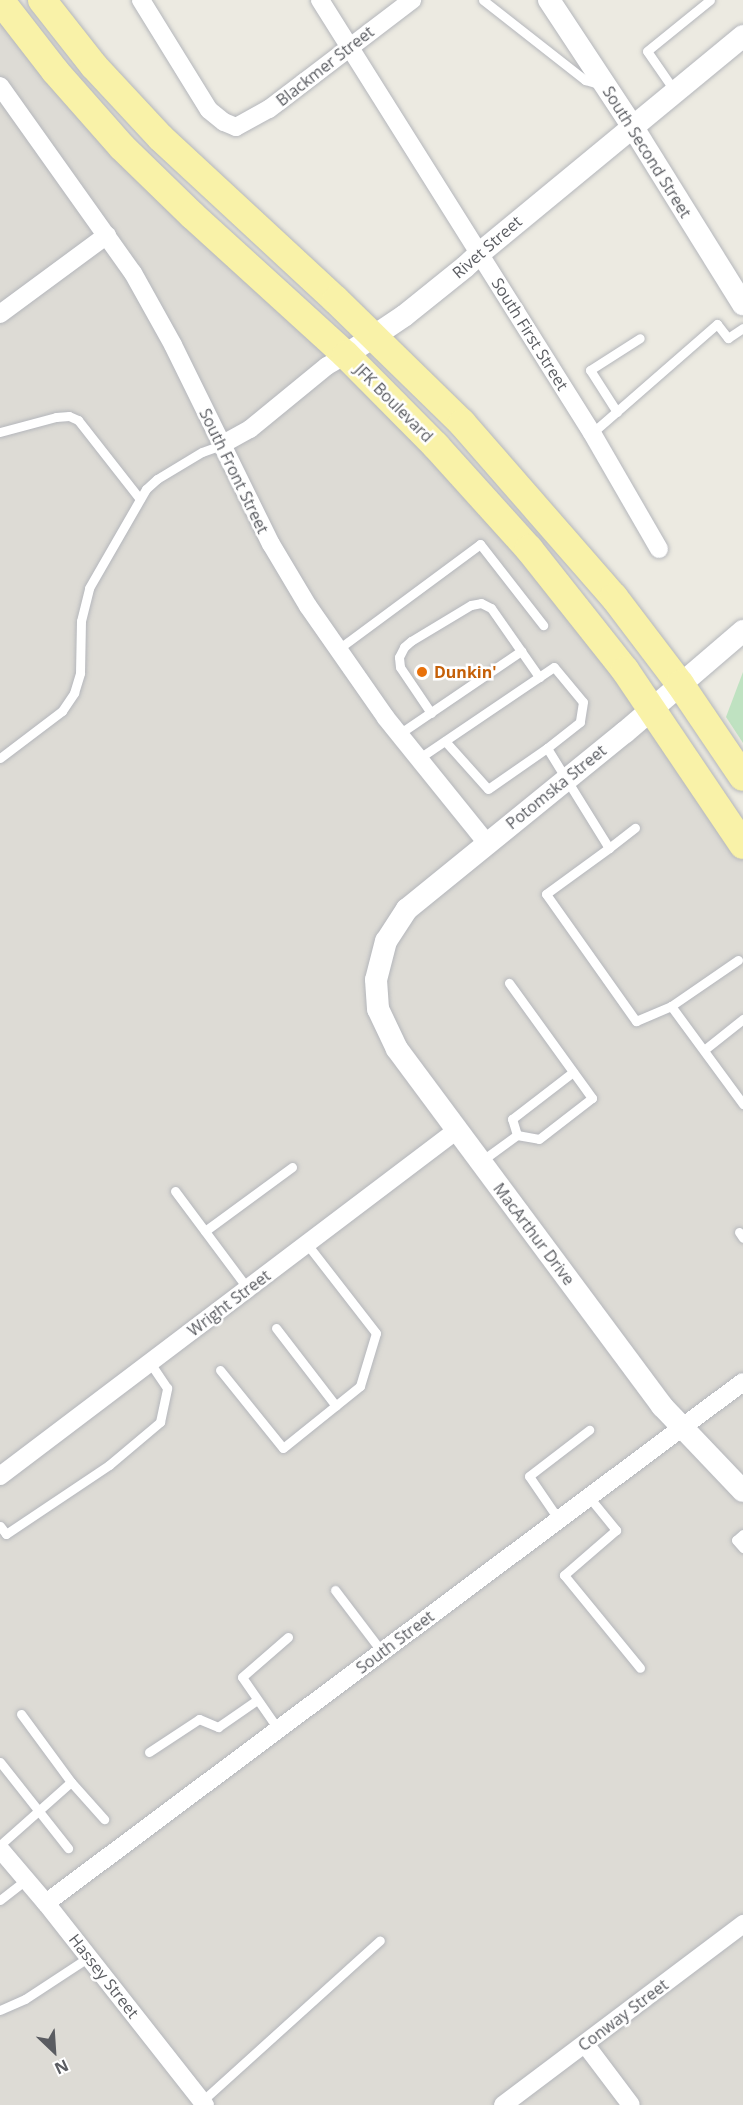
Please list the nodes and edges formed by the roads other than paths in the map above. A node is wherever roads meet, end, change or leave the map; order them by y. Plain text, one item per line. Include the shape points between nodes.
1 (0, 0) edge
2 (42, 0) edge
3 (141, 0) edge
4 (320, 0) edge
5 (412, 0) edge
6 (483, 0) edge
7 (549, 0) edge
8 (710, 0) edge
9 (743, 36) edge
10 (348, 47) junction
11 (0, 86) edge
12 (607, 87) junction
13 (675, 91) junction
14 (632, 126) junction
15 (107, 235) junction
16 (480, 253) junction
17 (743, 304) edge
18 (0, 314) edge
19 (743, 328) edge
20 (374, 336) junction
21 (640, 338) dead end
22 (346, 355) junction
23 (617, 412) junction
24 (0, 432) edge
25 (592, 433) junction
26 (221, 445) junction
27 (140, 499) junction
28 (660, 549) dead end
29 (543, 625) dead end
30 (743, 631) edge
31 (337, 650) junction
32 (521, 651) junction
33 (539, 677) junction
34 (680, 684) junction
35 (652, 708) junction
36 (431, 713) junction
37 (399, 734) junction
38 (445, 741) junction
39 (548, 748) junction
40 (0, 758) edge
41 (418, 759) junction
42 (568, 777) junction
43 (743, 777) edge
44 (635, 828) dead end
45 (488, 843) junction
46 (743, 845) edge
47 (609, 848) junction
48 (380, 953) joint
49 (738, 960) dead end
50 (509, 983) dead end
51 (670, 1006) junction
52 (743, 1019) edge
53 (704, 1050) junction
54 (573, 1072) junction
55 (743, 1104) edge
56 (457, 1131) junction
57 (517, 1135) junction
58 (480, 1161) junction
59 (292, 1167) dead end
60 (175, 1191) dead end
61 (205, 1231) junction
62 (307, 1244) junction
63 (248, 1289) junction
64 (276, 1328) dead end
65 (150, 1363) junction
66 (220, 1370) dead end
67 (743, 1382) edge
68 (336, 1406) junction
69 (681, 1428) junction
70 (589, 1430) dead end
71 (0, 1476) edge
72 (743, 1491) edge
73 (589, 1497) junction
74 (559, 1520) junction
75 (0, 1526) edge
76 (743, 1534) edge
77 (743, 1548) edge
78 (335, 1590) dead end
79 (288, 1637) dead end
80 (382, 1652) junction
81 (640, 1668) dead end
82 (257, 1700) junction
83 (21, 1714) dead end
84 (278, 1730) junction
85 (149, 1752) dead end
86 (0, 1762) edge
87 (71, 1782) junction
88 (38, 1812) junction
89 (104, 1819) dead end
90 (0, 1847) edge
91 (68, 1848) dead end
92 (26, 1880) junction
93 (0, 1900) edge
94 (46, 1903) junction
95 (743, 1924) edge
96 (380, 1940) dead end
97 (89, 1957) junction
98 (0, 2010) edge
99 (585, 2044) junction
100 (201, 2104) edge
101 (503, 2105) edge
102 (631, 2105) edge

1 - 22 main road, JFK Boulevard via 62,79 129,154
2 - 20 main road, JFK Boulevard via 94,66 161,138
3 - 10 street, Blackmer Street via 209,110 236,127 269,110
4 - 10 street, South First Street
5 - 10 street, Blackmer Street
6 - 12 lane via 585,80
7 - 12 street, South Second Street
8 - 13 lane via 647,51
9 - 13 street, Rivet Street
10 - 16 street, South First Street
11 - 15 street, South Front Street
12 - 14 street, South Second Street
13 - 14 street, Rivet Street
14 - 16 street, Rivet Street
14 - 17 street, South Second Street
15 - 18 street
15 - 26 street, South Front Street via 153,307
16 - 20 street, Rivet Street
16 - 25 street, South First Street
19 - 23 lane via 728,338 717,324
20 - 22 street, Rivet Street
20 - 34 main road, JFK Boulevard via 462,423 572,546
21 - 23 lane via 590,370
22 - 26 street, Rivet Street via 250,429
22 - 35 main road, JFK Boulevard via 436,446 529,549
23 - 25 lane
24 - 27 lane via 56,417 78,420
25 - 28 street, South First Street
26 - 27 lane via 157,478
26 - 31 street, South Front Street via 270,544
27 - 40 lane via 86,596 81,621 80,673 74,693 62,711
29 - 31 lane via 480,544
30 - 34 street, Potomska Street
31 - 37 street, South Front Street
32 - 33 lane
32 - 36 lane
32 - 36 lane via 491,608 481,603 471,604 411,641 399,657 400,667
33 - 38 lane
33 - 39 lane via 554,667 583,702 580,722
34 - 35 street, Potomska Street
34 - 43 main road, JFK Boulevard
35 - 42 street, Potomska Street
35 - 46 main road, JFK Boulevard
36 - 37 lane
37 - 41 street, South Front Street
38 - 39 lane via 488,789
38 - 41 lane
39 - 42 lane
41 - 45 street, South Front Street
42 - 45 street, Potomska Street
42 - 47 lane
44 - 47 lane
45 - 48 street, Potomska Street via 407,909 390,930
47 - 51 lane via 546,894 636,1021
48 - 56 street, MacArthur Drive via 376,980 382,1022
49 - 51 lane
50 - 54 lane
51 - 53 lane
52 - 53 lane
53 - 55 lane
54 - 57 lane via 512,1119
54 - 57 lane via 592,1098 539,1139
56 - 58 street, MacArthur Drive
56 - 62 street, Wright Street
57 - 58 lane
58 - 69 street, MacArthur Drive
59 - 61 lane
60 - 61 lane
61 - 63 lane
62 - 63 street, Wright Street
62 - 68 lane via 376,1332 360,1386
63 - 65 street, Wright Street
64 - 68 lane
65 - 71 street, Wright Street
65 - 75 lane via 167,1388 160,1422 109,1465 6,1534
66 - 68 lane via 283,1448
67 - 69 street, South Street
69 - 72 street, MacArthur Drive
69 - 73 street, South Street
70 - 74 lane via 529,1476
73 - 74 street, South Street
73 - 81 lane via 616,1530 564,1575
74 - 80 street, South Street
76 - 77 lane via 736,1540
78 - 80 lane
79 - 82 lane via 242,1677
80 - 84 street, South Street
82 - 84 lane
82 - 85 lane via 218,1727 199,1719
83 - 87 lane
84 - 94 street, South Street
86 - 88 lane
87 - 88 lane
87 - 89 lane
88 - 90 lane
88 - 91 lane
90 - 92 street, Hassey Street
92 - 93 lane
92 - 94 street, Hassey Street
94 - 97 street, Hassey Street
95 - 99 street, Conway Street
96 - 100 lane
97 - 98 lane
97 - 100 street, Hassey Street
99 - 101 street, Conway Street
99 - 102 street

